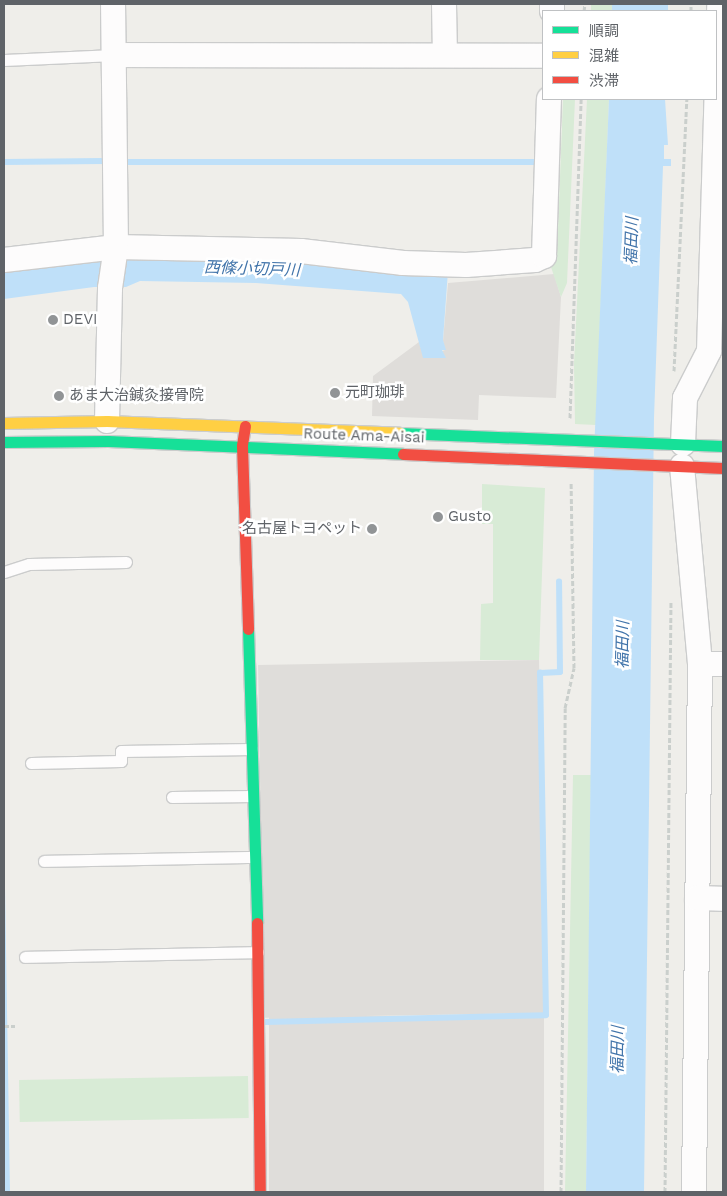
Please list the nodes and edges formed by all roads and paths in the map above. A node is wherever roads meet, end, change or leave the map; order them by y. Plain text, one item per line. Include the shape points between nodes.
1 (113, 4) edge
2 (444, 4) edge
3 (719, 4) edge
4 (114, 55) junction
5 (445, 55) junction
6 (542, 56) edge
7 (4, 60) edge
8 (549, 100) edge
9 (581, 100) edge
10 (687, 100) edge
11 (718, 244) edge
12 (115, 251) junction
13 (4, 260) edge
14 (674, 376) dead end
15 (107, 421) junction
16 (4, 422) edge
17 (245, 426) junction
18 (572, 439) junction
19 (4, 442) edge
20 (242, 446) junction
21 (723, 446) edge
22 (680, 455) junction
23 (573, 460) junction
24 (723, 468) edge
25 (126, 562) dead end
26 (4, 572) edge
27 (671, 598) dead end
28 (712, 664) edge
29 (252, 749) junction
30 (30, 763) dead end
31 (254, 796) junction
32 (172, 797) dead end
33 (255, 857) junction
34 (44, 861) dead end
35 (697, 898) junction
36 (723, 899) edge
37 (258, 952) junction
38 (25, 957) dead end
39 (4, 1026) edge
40 (15, 1026) dead end
41 (260, 1192) edge
42 (561, 1192) edge
43 (665, 1192) edge
44 (694, 1192) edge

1 - 4 street
2 - 5 street
3 - 11 street
4 - 5 street
4 - 7 lane
4 - 12 street
5 - 6 street
8 - 12 street via 544,256 466,265 403,263 301,251
9 - 18 path
10 - 14 path
11 - 22 street via 709,351 685,398
12 - 13 street
12 - 15 street via 110,288
15 - 16 main road, Route Ama-Aisai
15 - 17 main road, Route Ama-Aisai
17 - 18 main road, Route Ama-Aisai
17 - 20 main road
18 - 22 main road, Route Ama-Aisai
19 - 20 main road, Route Ama-Aisai via 108,441
20 - 23 main road, Route Ama-Aisai
20 - 29 main road
21 - 22 main road, Route Ama-Aisai
22 - 23 main road, Route Ama-Aisai
22 - 24 main road, Route Ama-Aisai
22 - 28 street
23 - 42 path via 574,668 565,708
25 - 26 lane via 29,564
27 - 43 path
28 - 35 street
29 - 30 lane via 121,751 122,761
29 - 31 main road
31 - 32 lane
31 - 33 main road
33 - 34 lane
33 - 37 main road
35 - 36 street
35 - 44 street
37 - 38 lane
37 - 41 main road
39 - 40 path

